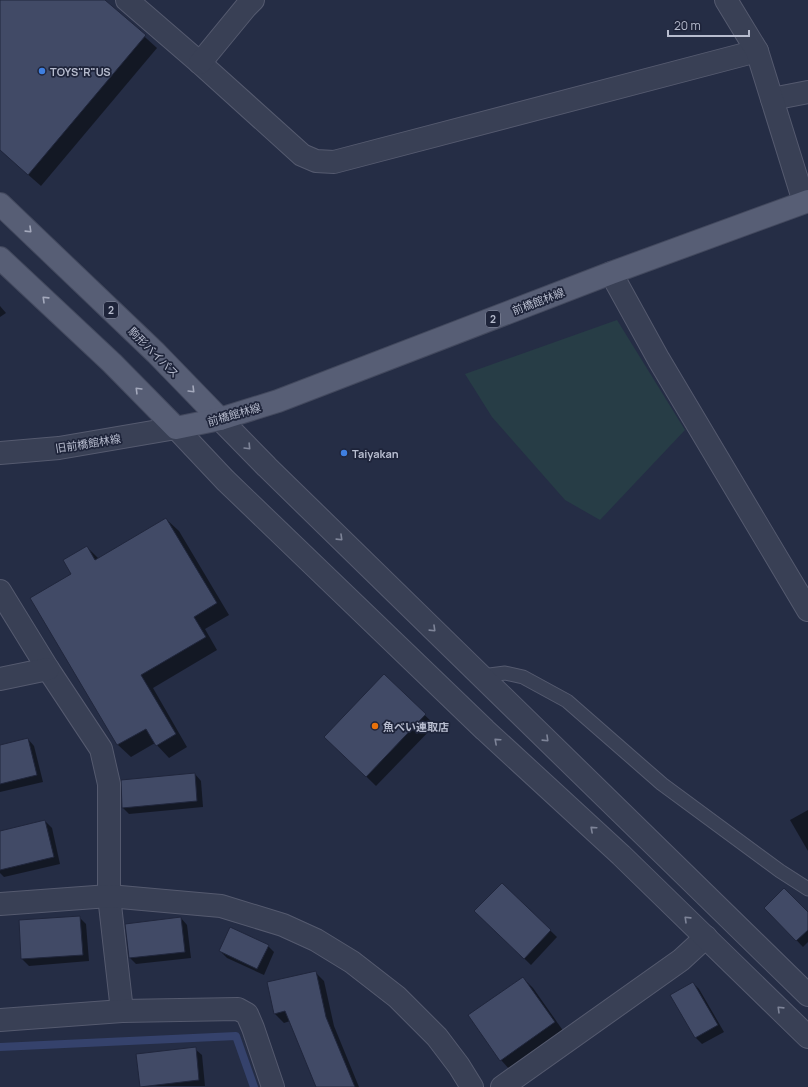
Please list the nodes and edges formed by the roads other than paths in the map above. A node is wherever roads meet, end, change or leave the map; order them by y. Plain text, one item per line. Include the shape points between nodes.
1 (127, 0) edge
2 (253, 0) edge
3 (726, 0) edge
4 (757, 51) junction
5 (200, 63) junction
6 (808, 92) edge
7 (772, 99) junction
8 (806, 201) edge
9 (0, 204) edge
10 (0, 258) edge
11 (611, 273) junction
12 (220, 419) junction
13 (176, 428) junction
14 (0, 453) edge
15 (0, 591) edge
16 (808, 610) edge
17 (48, 669) junction
18 (482, 676) junction
19 (0, 679) edge
20 (808, 889) edge
21 (110, 896) junction
22 (0, 904) edge
23 (706, 937) junction
24 (808, 995) edge
25 (122, 1011) junction
26 (0, 1020) edge
27 (808, 1037) edge
28 (273, 1087) edge
29 (472, 1087) edge
30 (502, 1087) edge

1 - 5 street
2 - 5 street
3 - 4 street
4 - 5 street via 334,162 316,161 302,155
4 - 7 street
6 - 7 street
7 - 8 street
8 - 11 main road, 前橋館林線 / 2
9 -> 12 main road, 駒形バイパス / 2
13 -> 10 main road via 112,363
11 - 12 main road, 前橋館林線 / 2 via 278,401
11 - 16 street via 659,360
12 - 13 main road, 前橋館林線 / 2
12 -> 18 street
13 - 14 street, 旧前橋館林線 via 59,448
23 -> 13 street via 479,725 225,480
15 - 17 street
17 - 19 street
17 - 21 street via 100,749 109,784
18 - 20 lane via 505,673 523,677 567,700 662,784
18 -> 24 street
21 - 22 street
21 - 25 street
21 - 29 street via 221,906 283,925 316,940 352,962 397,997 437,1037
27 -> 23 street
23 - 30 street via 681,960
25 - 26 street
25 - 28 street via 238,1009 247,1014

